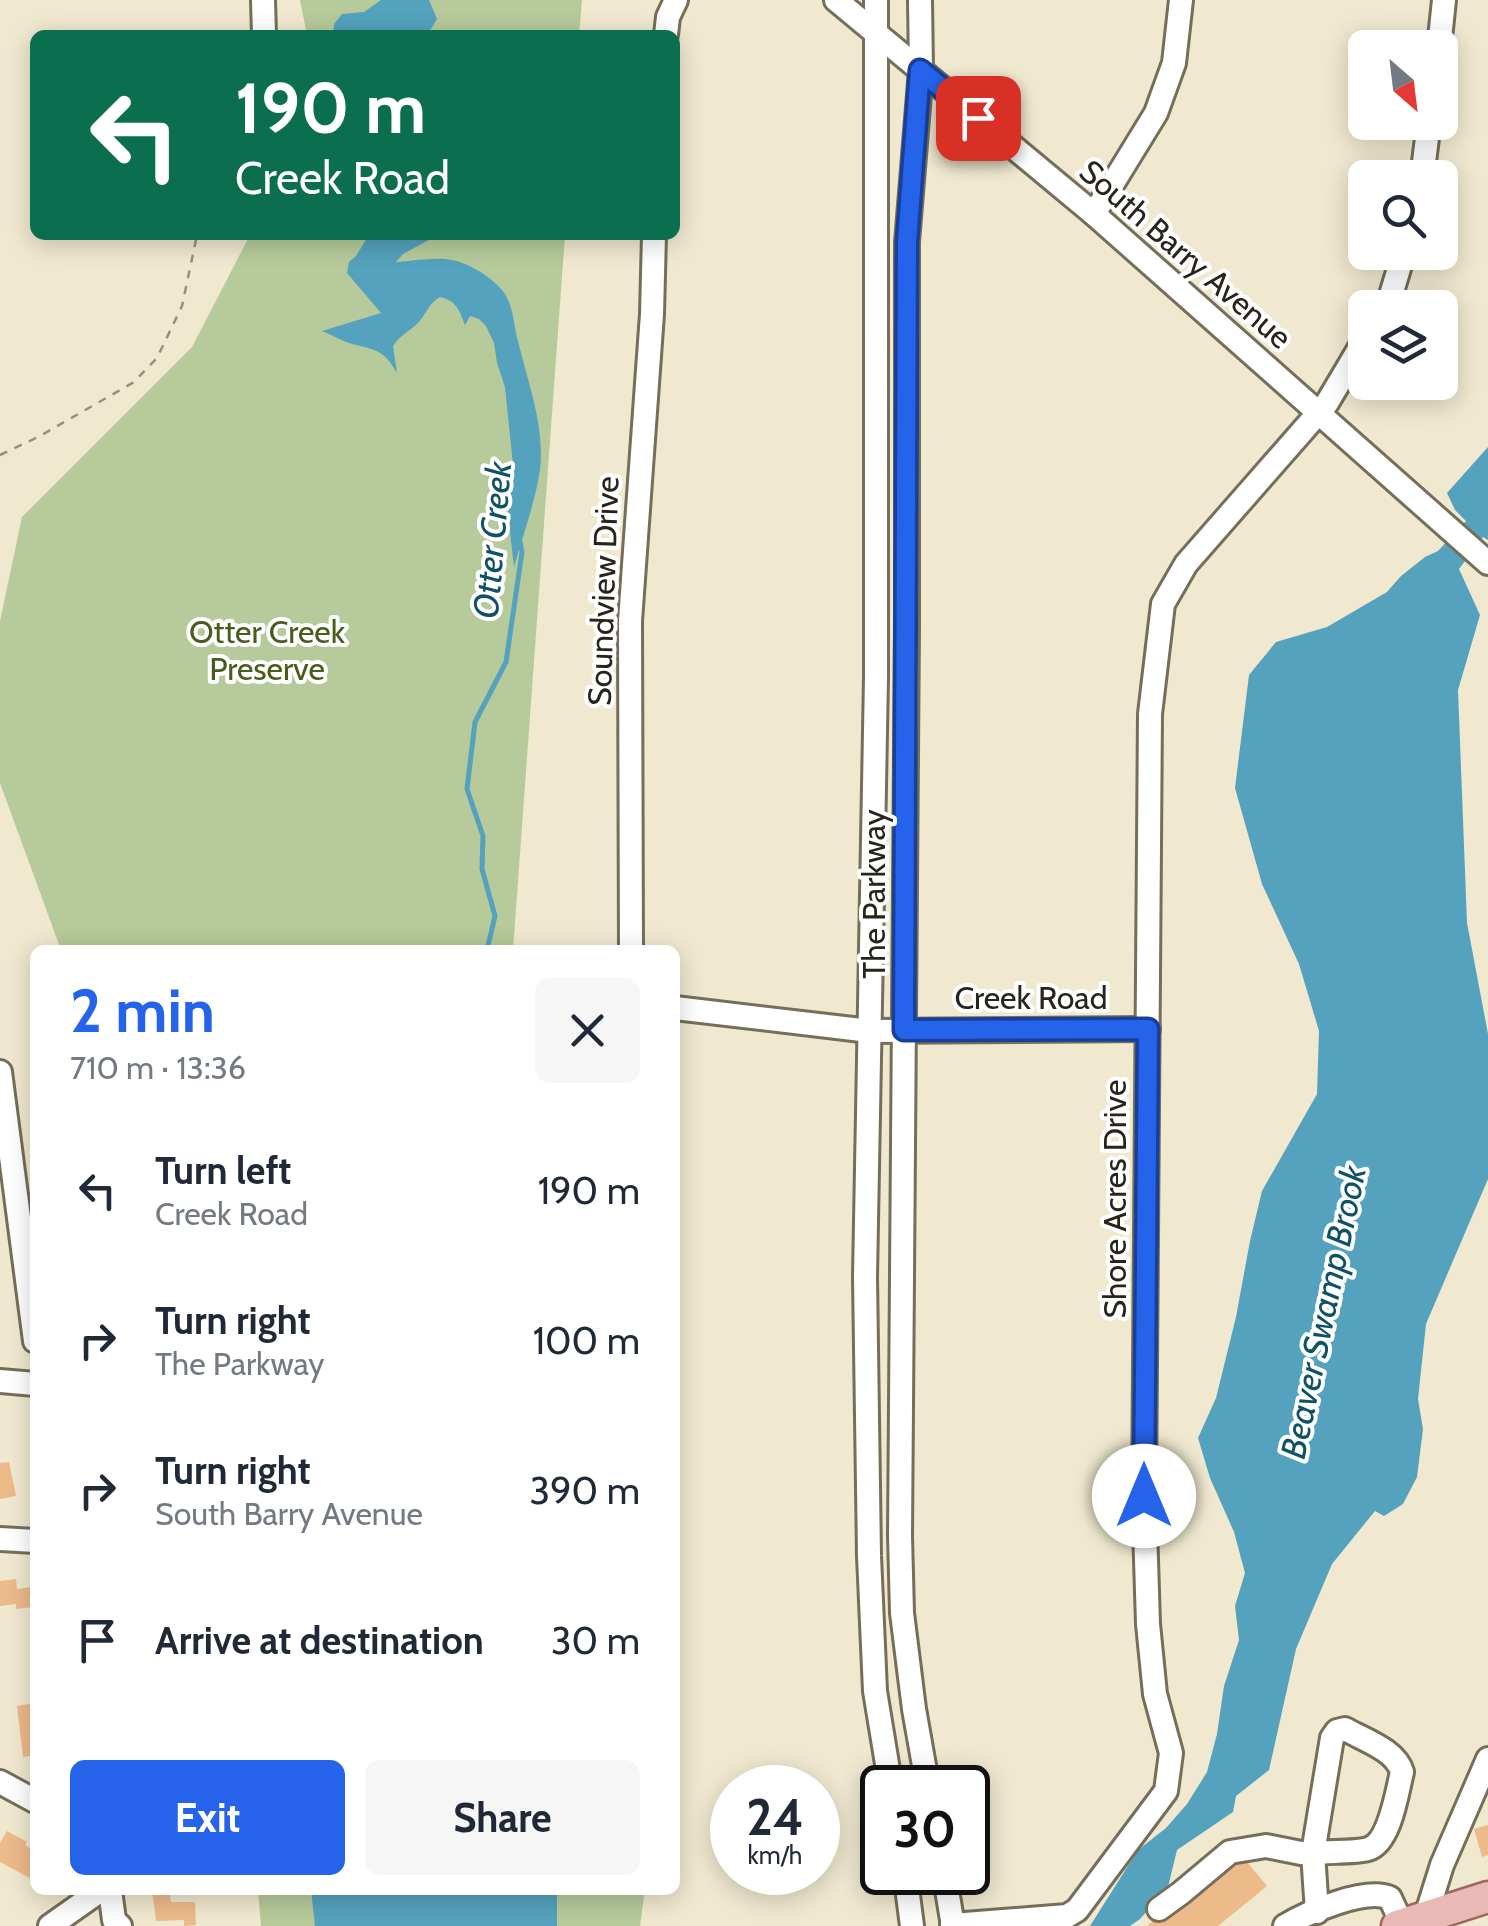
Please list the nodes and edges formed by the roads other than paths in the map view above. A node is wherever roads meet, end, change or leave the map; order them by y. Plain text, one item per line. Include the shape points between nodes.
1 (263, 0) edge
2 (676, 0) edge
3 (836, 0) edge
4 (876, 0) edge
5 (920, 0) edge
6 (1182, 0) edge
7 (1444, 0) edge
8 (264, 30) edge
9 (667, 30) edge
10 (1440, 30) edge
11 (876, 32) junction
12 (920, 70) junction
13 (1094, 214) junction
14 (654, 240) edge
15 (1348, 368) edge
16 (1318, 414) junction
17 (1481, 557) edge
18 (876, 623) junction
19 (907, 625) junction
20 (876, 664) junction
21 (907, 666) junction
22 (631, 945) edge
23 (680, 1009) edge
24 (1148, 1029) junction
25 (904, 1030) junction
26 (870, 1031) junction
27 (0, 1072) edge
28 (30, 1303) edge
29 (0, 1382) edge
30 (30, 1384) edge
31 (0, 1539) edge
32 (30, 1541) edge
33 (1488, 1759) edge
34 (888, 1765) edge
35 (924, 1765) edge
36 (0, 1782) edge
37 (30, 1798) edge
38 (1313, 1853) junction
39 (94, 1895) edge
40 (111, 1895) edge
41 (908, 1895) edge
42 (947, 1895) edge
43 (1486, 1899) edge
44 (1158, 1909) dead end
45 (1317, 1912) junction
46 (1408, 1922) edge
47 (50, 1926) edge
48 (120, 1926) edge
49 (912, 1926) edge
50 (952, 1926) edge
51 (1285, 1926) edge

1 - 8 street
2 - 9 street
3 - 11 street, South Barry Avenue
4 - 11 street, The Parkway
5 - 12 street, The Parkway
6 - 13 street via 1174,63 1156,113
7 - 10 street
11 - 12 street, South Barry Avenue
11 - 18 street, The Parkway
12 - 13 street, South Barry Avenue
12 - 19 street, The Parkway via 907,242
13 - 16 street, South Barry Avenue
14 - 22 street, Soundview Drive via 630,621
15 - 16 street, Shore Acres Drive
16 - 17 street, South Barry Avenue
16 - 24 street, Shore Acres Drive via 1186,564 1163,604 1150,714
18 - 19 street
18 - 20 street, The Parkway
19 - 21 street, The Parkway
20 - 21 street
20 - 26 street, The Parkway
21 - 25 street, The Parkway
23 - 26 street, Creek Road
24 - 25 street, Creek Road
24 - 50 street, Shore Acres Drive via 1144,1496 1155,1694 1171,1753 1166,1791 1067,1916
25 - 26 street, Creek Road
25 - 35 street, The Parkway via 902,1613
26 - 34 street, The Parkway via 869,1556 876,1691
27 - 28 street
29 - 30 street
31 - 32 street
33 - 46 street via 1442,1865
36 - 37 street
38 - 38 street via 1369,1849 1386,1834 1400,1763 1345,1729 1332,1738
38 - 44 street via 1266,1846 1230,1852
38 - 45 street
39 - 47 street
40 - 48 street
41 - 49 street
42 - 50 street
43 - 46 main road
45 - 46 street via 1381,1894
45 - 51 street

